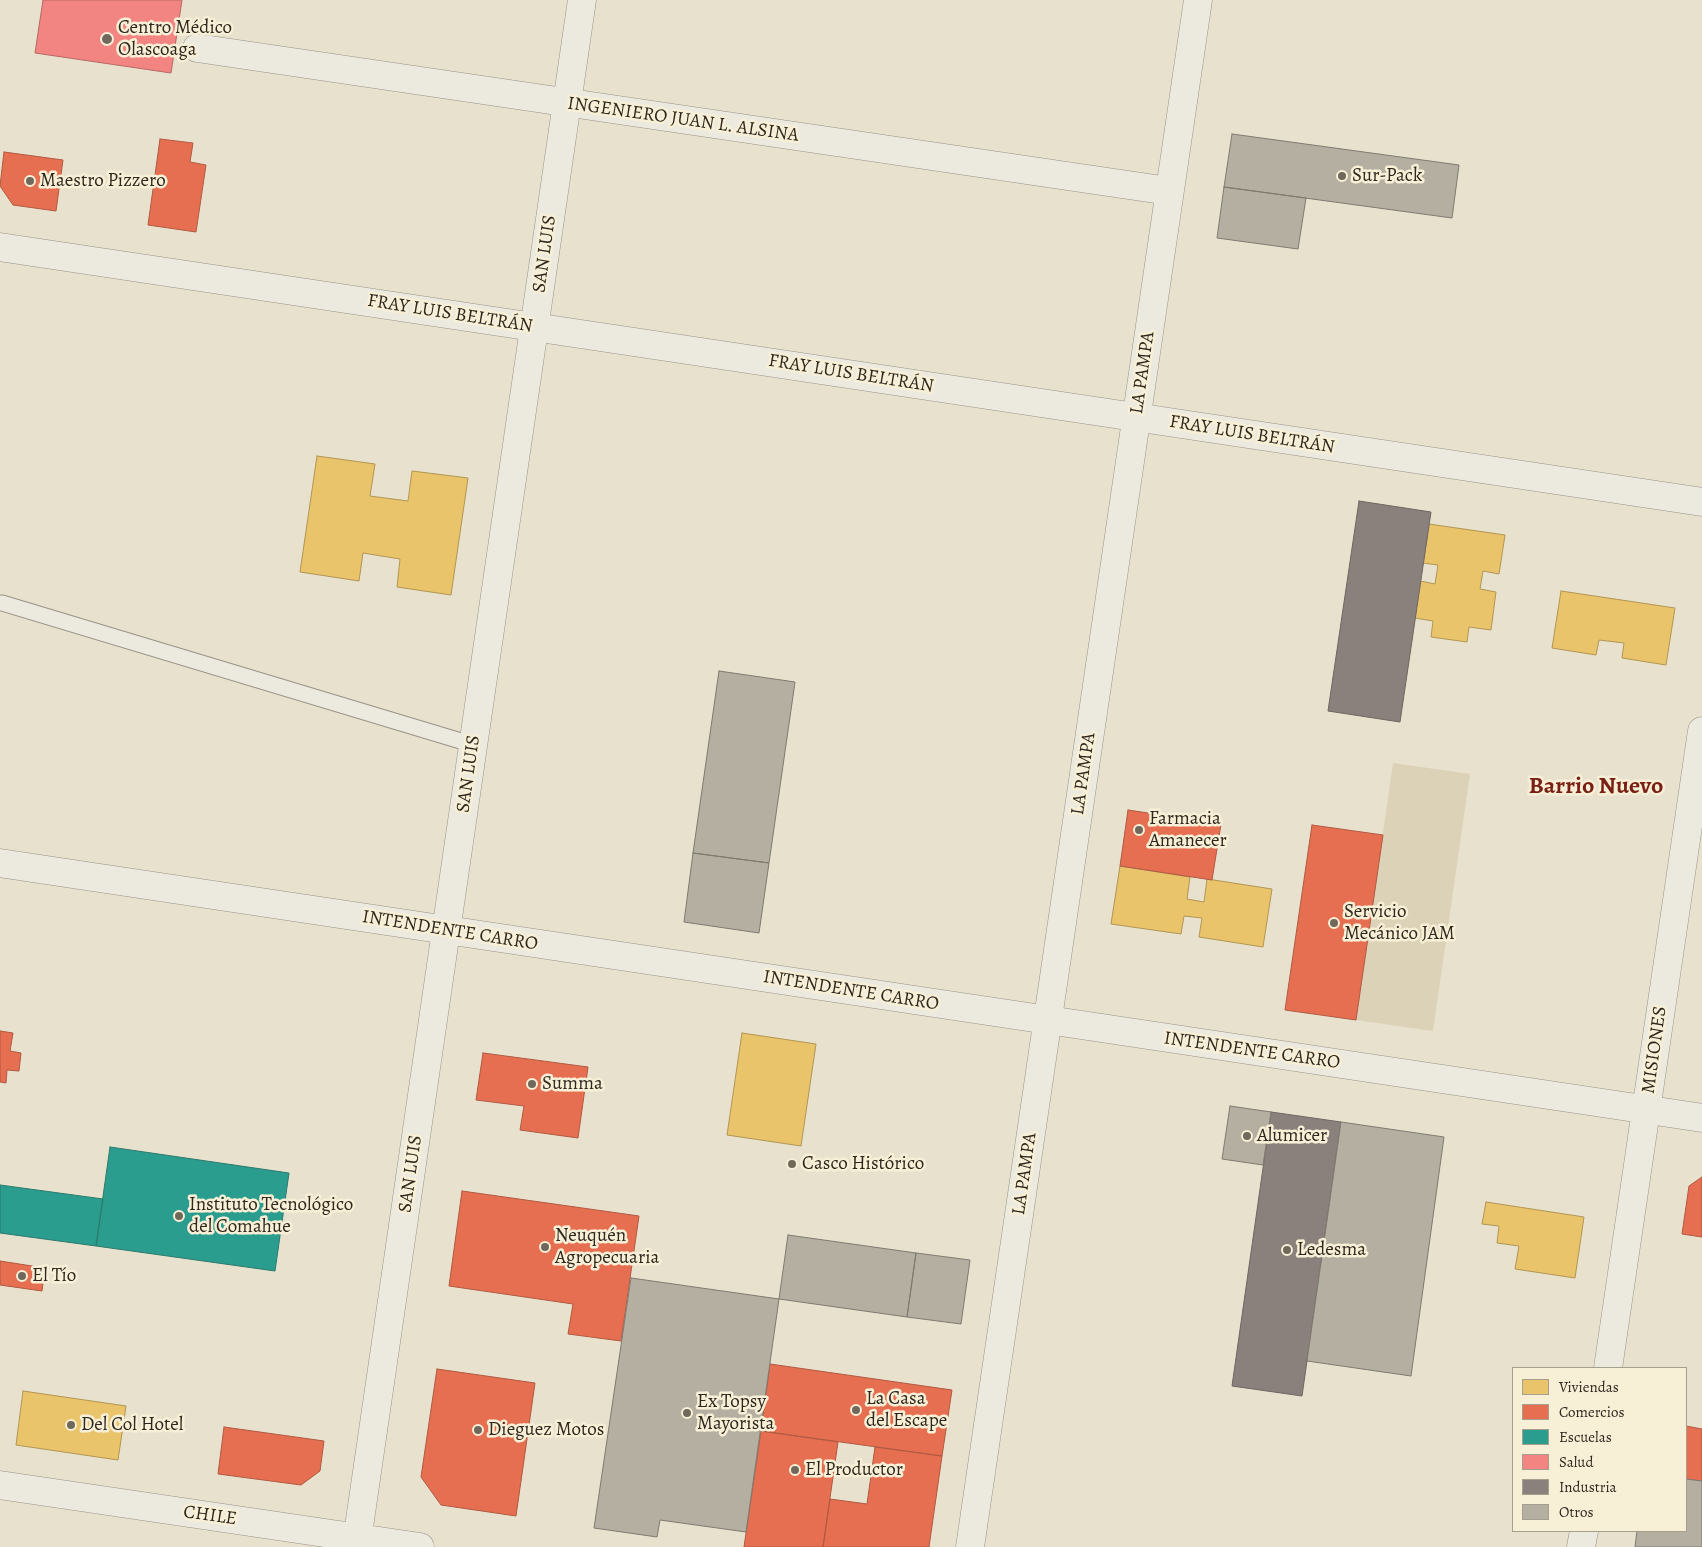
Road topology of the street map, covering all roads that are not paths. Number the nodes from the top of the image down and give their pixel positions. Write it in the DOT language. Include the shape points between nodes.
graph roads {
  1 [pos="582,0"];
  2 [pos="1198,0"];
  3 [pos="197,48"];
  4 [pos="567,102"];
  5 [pos="1170,191"];
  6 [pos="0,247"];
  7 [pos="534,327"];
  8 [pos="1136,417"];
  9 [pos="1702,502"];
  10 [pos="2,603"];
  11 [pos="1702,731"];
  12 [pos="474,745"];
  13 [pos="0,863"];
  14 [pos="447,930"];
  15 [pos="1048,1020"];
  16 [pos="1646,1110"];
  17 [pos="1702,1118"];
  18 [pos="1608,1367"];
  19 [pos="0,1485"];
  20 [pos="1584,1532"];
  21 [pos="357,1542"];
  22 [pos="420,1547"];
  23 [pos="970,1547"];
  24 [pos="1581,1547"];
  1 -- 4 [label="street, SAN LUIS"];
  2 -- 5 [label="street, LA PAMPA"];
  3 -- 4 [label="street, INGENIERO JUAN L. ALSINA"];
  4 -- 5 [label="street, INGENIERO JUAN L. ALSINA"];
  4 -- 7 [label="street, SAN LUIS"];
  5 -- 8 [label="street, LA PAMPA"];
  6 -- 7 [label="street, FRAY LUIS BELTRÁN"];
  7 -- 8 [label="street, FRAY LUIS BELTRÁN"];
  7 -- 12 [label="street, SAN LUIS"];
  8 -- 9 [label="street, FRAY LUIS BELTRÁN"];
  8 -- 15 [label="street, LA PAMPA"];
  10 -- 12 [label="lane"];
  11 -- 16 [label="street, MISIONES"];
  12 -- 14 [label="street, SAN LUIS"];
  13 -- 14 [label="street, INTENDENTE CARRO"];
  14 -- 15 [label="street, INTENDENTE CARRO"];
  14 -- 21 [label="street, SAN LUIS"];
  15 -- 16 [label="street, INTENDENTE CARRO"];
  15 -- 23 [label="street, LA PAMPA"];
  16 -- 17 [label="street, INTENDENTE CARRO"];
  16 -- 18 [label="street, MISIONES"];
  19 -- 21 [label="street, CHILE"];
  20 -- 24 [label="street"];
  21 -- 22 [label="street, CHILE"];
}
